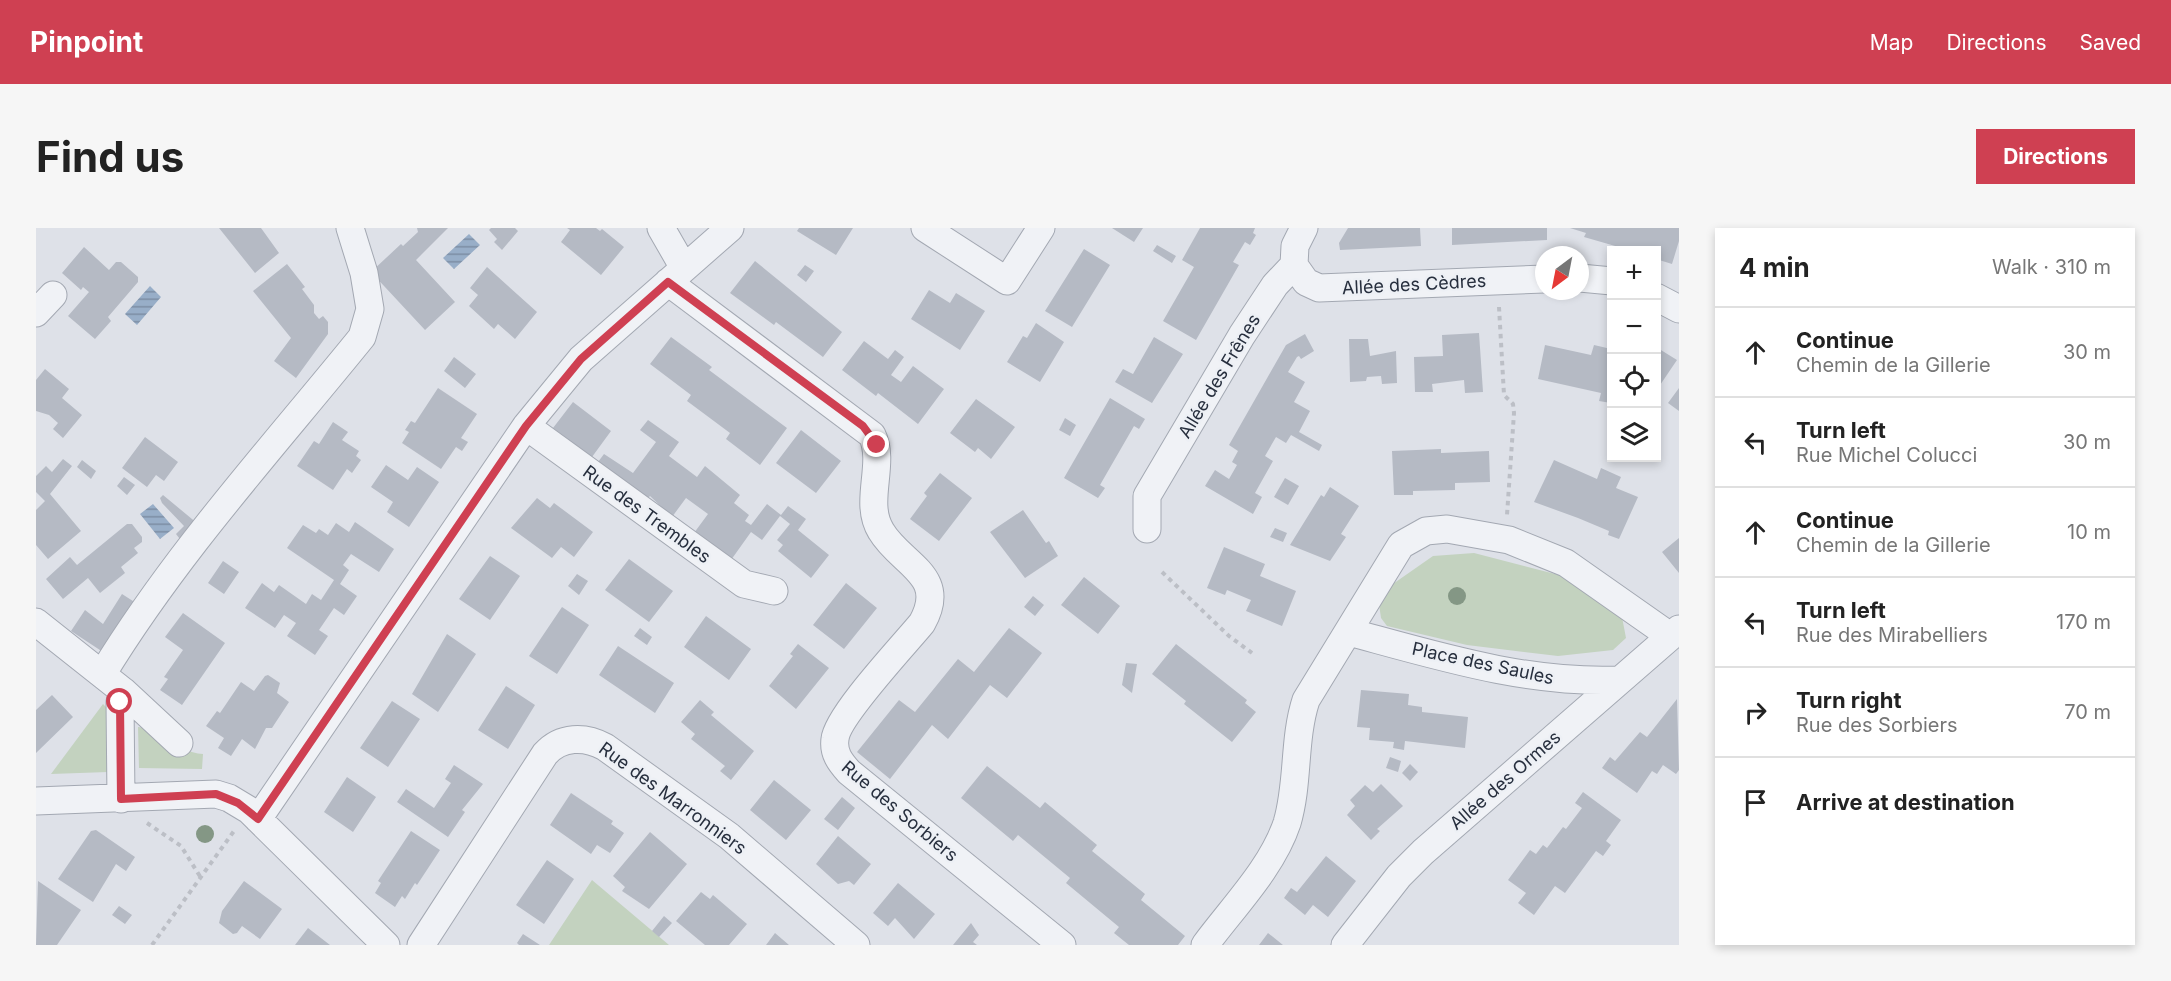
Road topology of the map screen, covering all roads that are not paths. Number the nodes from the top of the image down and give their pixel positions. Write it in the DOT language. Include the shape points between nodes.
graph roads {
  1 [pos="661,228"];
  2 [pos="729,228"];
  3 [pos="925,228"];
  4 [pos="1041,228"];
  5 [pos="1304,228"];
  6 [pos="349,229"];
  7 [pos="1294,265"];
  8 [pos="676,275"];
  9 [pos="1535,279"];
  10 [pos="1589,279"];
  11 [pos="1607,281"];
  12 [pos="1661,300"];
  13 [pos="1679,309"];
  14 [pos="526,426"];
  15 [pos="1147,529"];
  16 [pos="774,591"];
  17 [pos="36,622"];
  18 [pos="1349,632"];
  19 [pos="1674,633"];
  20 [pos="103,673"];
  21 [pos="1620,680"];
  22 [pos="123,691"];
  23 [pos="179,743"];
  24 [pos="36,801"];
  25 [pos="130,808"];
  26 [pos="249,820"];
  27 [pos="386,945"];
  28 [pos="421,945"];
  29 [pos="856,945"];
  30 [pos="1062,945"];
  31 [pos="1205,945"];
  32 [pos="1346,945"];
  1 -- 8 [label="street"];
  2 -- 8 [label="street"];
  3 -- 4 [label="street" via="1006,281"];
  5 -- 7 [label="street" via="1295,246"];
  6 -- 20 [label="street" via="364,273 370,309 362,337 178,562"];
  7 -- 9 [label="street, Allée des Cèdres" via="1306,282 1319,288"];
  7 -- 15 [label="street, Allée des Frênes" via="1275,285 1242,335 1147,496"];
  8 -- 14 [label="street" via="581,359"];
  8 -- 30 [label="street, Rue des Sorbiers" via="872,435 877,445 874,487 880,530 926,578 930,608 838,728 837,755 849,772"];
  10 -- 11 [label="street"];
  12 -- 13 [label="street"];
  14 -- 16 [label="street, Rue des Trembles" via="744,584"];
  14 -- 26 [label="street"];
  17 -- 20 [label="street"];
  18 -- 19 [label="street" via="1401,545 1426,531 1447,529 1509,540 1566,563"];
  18 -- 21 [label="street, Place des Saules" via="1460,663 1552,679"];
  18 -- 31 [label="street" via="1306,700 1300,718 1287,821 1276,850"];
  19 -- 21 [label="street, Allée des Ormes"];
  20 -- 22 [label="street"];
  21 -- 32 [label="street, Allée des Ormes" via="1423,852 1399,876"];
  22 -- 23 [label="street"];
  22 -- 25 [label="street" via="120,702"];
  24 -- 25 [label="street"];
  25 -- 26 [label="street" via="216,794 229,798"];
  26 -- 27 [label="street"];
  28 -- 29 [label="street, Rue des Marronniers" via="545,754 560,741 592,740 729,836"];
}
